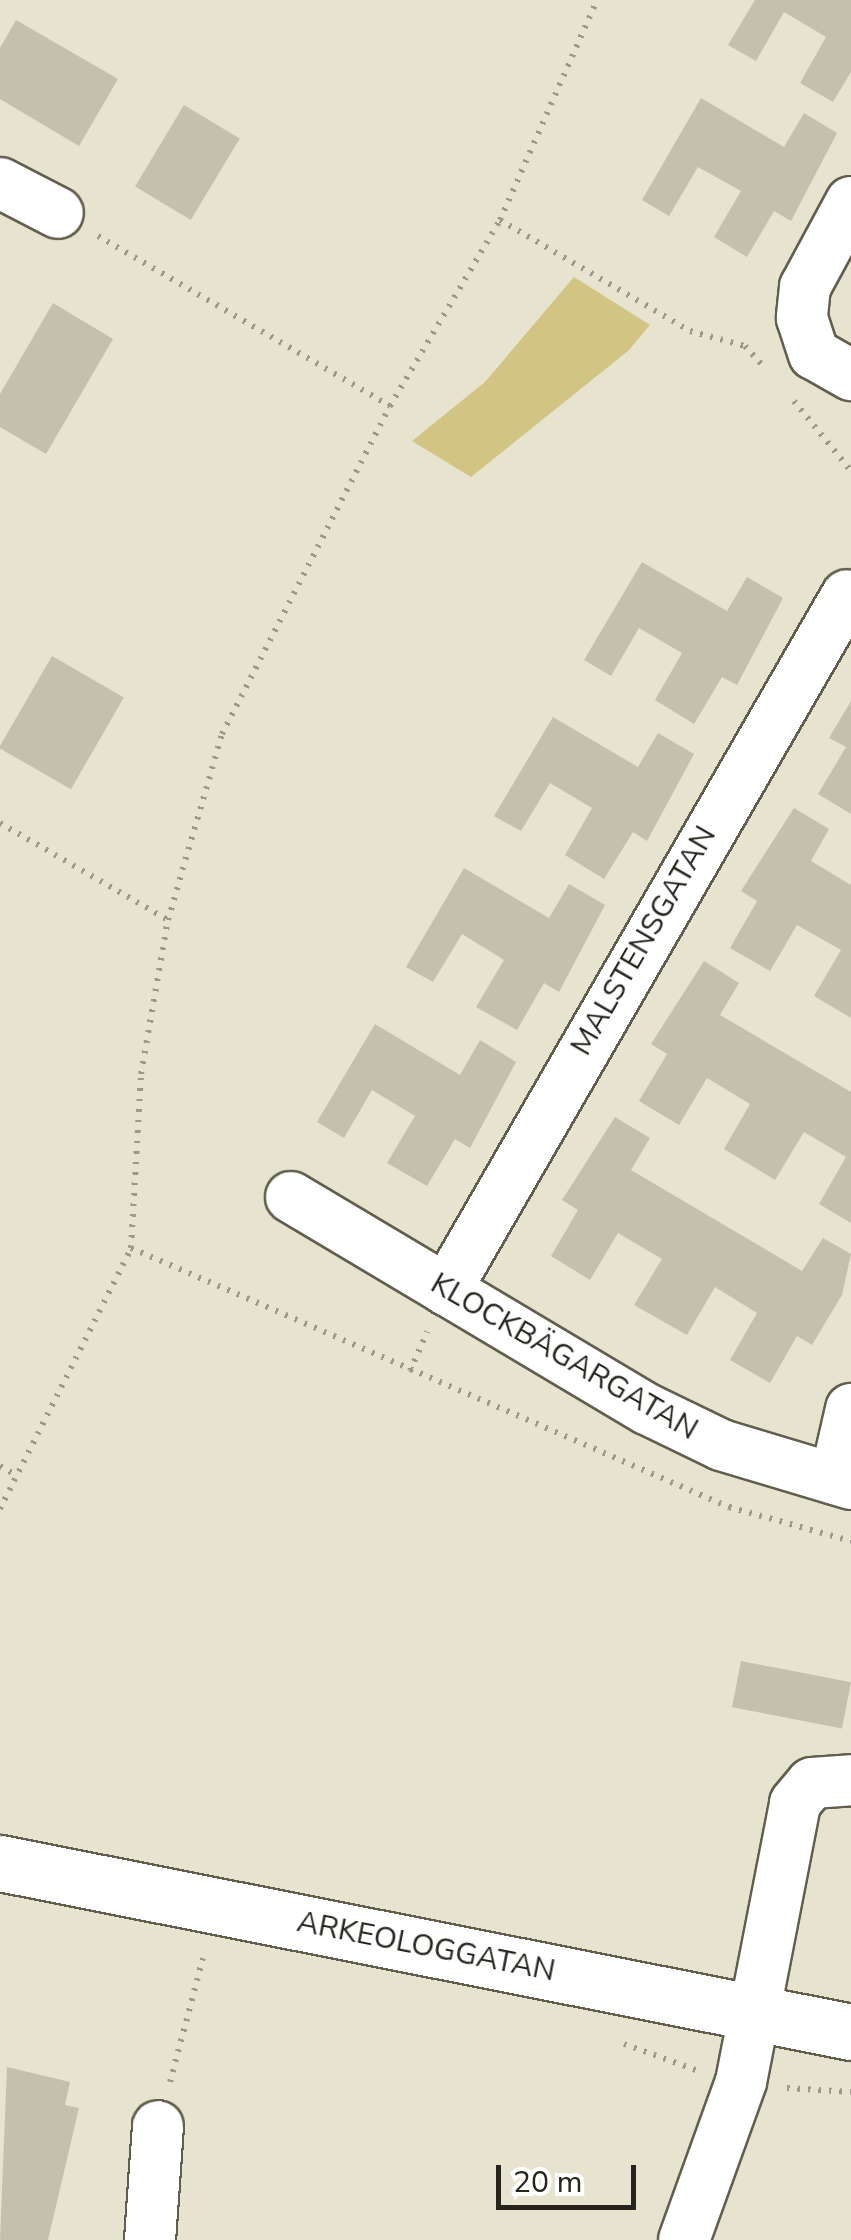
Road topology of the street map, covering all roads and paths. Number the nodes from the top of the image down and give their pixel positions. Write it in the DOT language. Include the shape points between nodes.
graph roads {
  1 [pos="597,0"];
  2 [pos="0,182"];
  3 [pos="851,202"];
  4 [pos="58,212"];
  5 [pos="500,220"];
  6 [pos="851,375"];
  7 [pos="390,406"];
  8 [pos="851,472"];
  9 [pos="847,595"];
  10 [pos="0,823"];
  11 [pos="168,920"];
  12 [pos="291,1197"];
  13 [pos="130,1248"];
  14 [pos="446,1290"];
  15 [pos="851,1409"];
  16 [pos="0,1466"];
  17 [pos="17,1476"];
  18 [pos="843,1482"];
  19 [pos="0,1509"];
  20 [pos="851,1542"];
  21 [pos="851,1780"];
  22 [pos="0,1863"];
  23 [pos="222,1962"];
  24 [pos="755,2013"];
  25 [pos="851,2032"];
  26 [pos="602,2039"];
  27 [pos="740,2082"];
  28 [pos="851,2092"];
  29 [pos="158,2126"];
  30 [pos="150,2240"];
  31 [pos="684,2240"];
  1 -- 5 [label="path"];
  2 -- 4 [label="street"];
  3 -- 6 [label="street" via="805,287 802,315 814,354"];
  4 -- 7 [label="path"];
  5 -- 7 [label="path"];
  5 -- 8 [label="path" via="690,331 746,346"];
  7 -- 11 [label="path" via="222,734"];
  9 -- 14 [label="street, MALSTENSGATAN"];
  10 -- 11 [label="path"];
  11 -- 13 [label="path" via="142,1074"];
  12 -- 14 [label="street, KLOCKBÄGARGATAN"];
  13 -- 17 [label="path"];
  13 -- 20 [label="path" via="729,1507"];
  14 -- 18 [label="street, KLOCKBÄGARGATAN" via="647,1410 721,1445"];
  15 -- 18 [label="street"];
  16 -- 17 [label="path"];
  17 -- 19 [label="path"];
  21 -- 24 [label="street" via="812,1783 796,1803"];
  22 -- 24 [label="street, ARKEOLOGGATAN"];
  23 -- 29 [label="path" via="203,1958"];
  24 -- 25 [label="street, ARKEOLOGGATAN"];
  24 -- 27 [label="street"];
  26 -- 27 [label="path"];
  27 -- 28 [label="path"];
  27 -- 31 [label="street"];
  29 -- 30 [label="street"];
}
